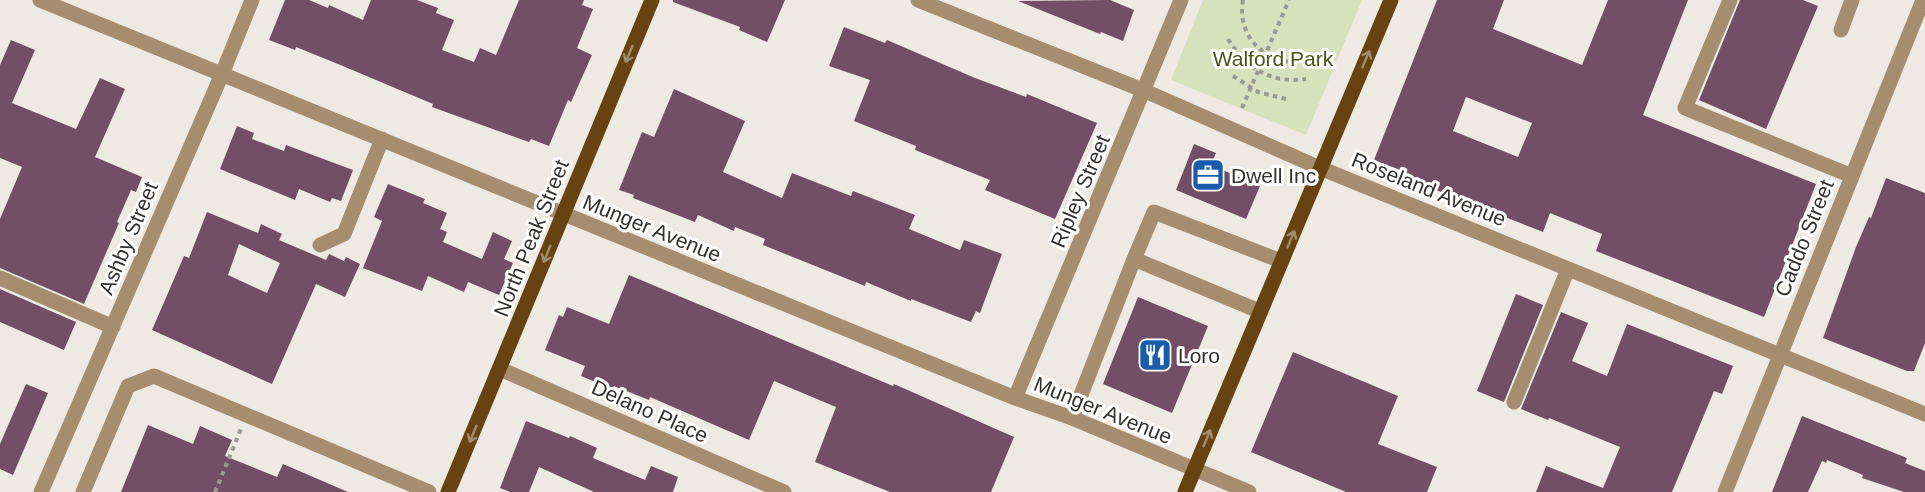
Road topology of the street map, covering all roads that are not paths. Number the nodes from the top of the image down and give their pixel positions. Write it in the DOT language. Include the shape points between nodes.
graph roads {
  1 [pos="40,0"];
  2 [pos="252,0"];
  3 [pos="652,0"];
  4 [pos="918,0"];
  5 [pos="1181,0"];
  6 [pos="1390,0"];
  7 [pos="1730,0"];
  8 [pos="1852,0"];
  9 [pos="1923,0"];
  10 [pos="1841,30"];
  11 [pos="222,74"];
  12 [pos="1145,91"];
  13 [pos="382,139"];
  14 [pos="1320,168"];
  15 [pos="1852,176"];
  16 [pos="563,214"];
  17 [pos="320,245"];
  18 [pos="1134,259"];
  19 [pos="1281,261"];
  20 [pos="1568,269"];
  21 [pos="0,278"];
  22 [pos="1259,311"];
  23 [pos="113,327"];
  24 [pos="1780,355"];
  25 [pos="500,369"];
  26 [pos="1015,398"];
  27 [pos="1514,402"];
  28 [pos="1925,414"];
  29 [pos="1072,418"];
  30 [pos="1194,470"];
  31 [pos="408,487"];
  32 [pos="41,492"];
  33 [pos="83,492"];
  34 [pos="429,492"];
  35 [pos="448,492"];
  36 [pos="784,492"];
  37 [pos="1185,492"];
  38 [pos="1249,492"];
  39 [pos="1725,492"];
  1 -- 11 [label="street, Munger Avenue"];
  2 -- 11 [label="street, Ashby Street"];
  3 -- 16 [label="main road, North Peak Street, one-way"];
  4 -- 12 [label="street, Roseland Avenue"];
  5 -- 12 [label="street, Ripley Street"];
  14 -- 6 [label="main road, one-way"];
  7 -- 15 [label="street" via="1685,108"];
  8 -- 10 [label="street"];
  9 -- 15 [label="street, Caddo Street"];
  11 -- 13 [label="street, Munger Avenue"];
  11 -- 23 [label="street, Ashby Street"];
  12 -- 14 [label="street, Roseland Avenue"];
  12 -- 26 [label="street, Ripley Street"];
  13 -- 16 [label="street, Munger Avenue"];
  13 -- 17 [label="street" via="344,234"];
  19 -- 14 [label="main road, one-way"];
  14 -- 20 [label="street, Roseland Avenue"];
  15 -- 24 [label="street, Caddo Street"];
  16 -- 25 [label="main road, North Peak Street, one-way"];
  16 -- 26 [label="street, Munger Avenue"];
  18 -- 19 [label="street" via="1154,212"];
  18 -- 22 [label="street"];
  18 -- 29 [label="street"];
  19 -- 22 [label="main road"];
  20 -- 24 [label="street, Roseland Avenue"];
  20 -- 27 [label="street"];
  21 -- 23 [label="street"];
  30 -- 22 [label="main road, one-way"];
  23 -- 32 [label="street, Ashby Street"];
  24 -- 28 [label="street, Roseland Avenue"];
  24 -- 39 [label="street, Caddo Street"];
  25 -- 35 [label="main road, North Peak Street, one-way"];
  25 -- 36 [label="street, Delano Place"];
  26 -- 29 [label="street, Munger Avenue"];
  29 -- 30 [label="street, Munger Avenue"];
  30 -- 37 [label="main road"];
  30 -- 38 [label="street, Munger Avenue"];
  31 -- 33 [label="street" via="154,376 128,386"];
  31 -- 34 [label="street"];
}
